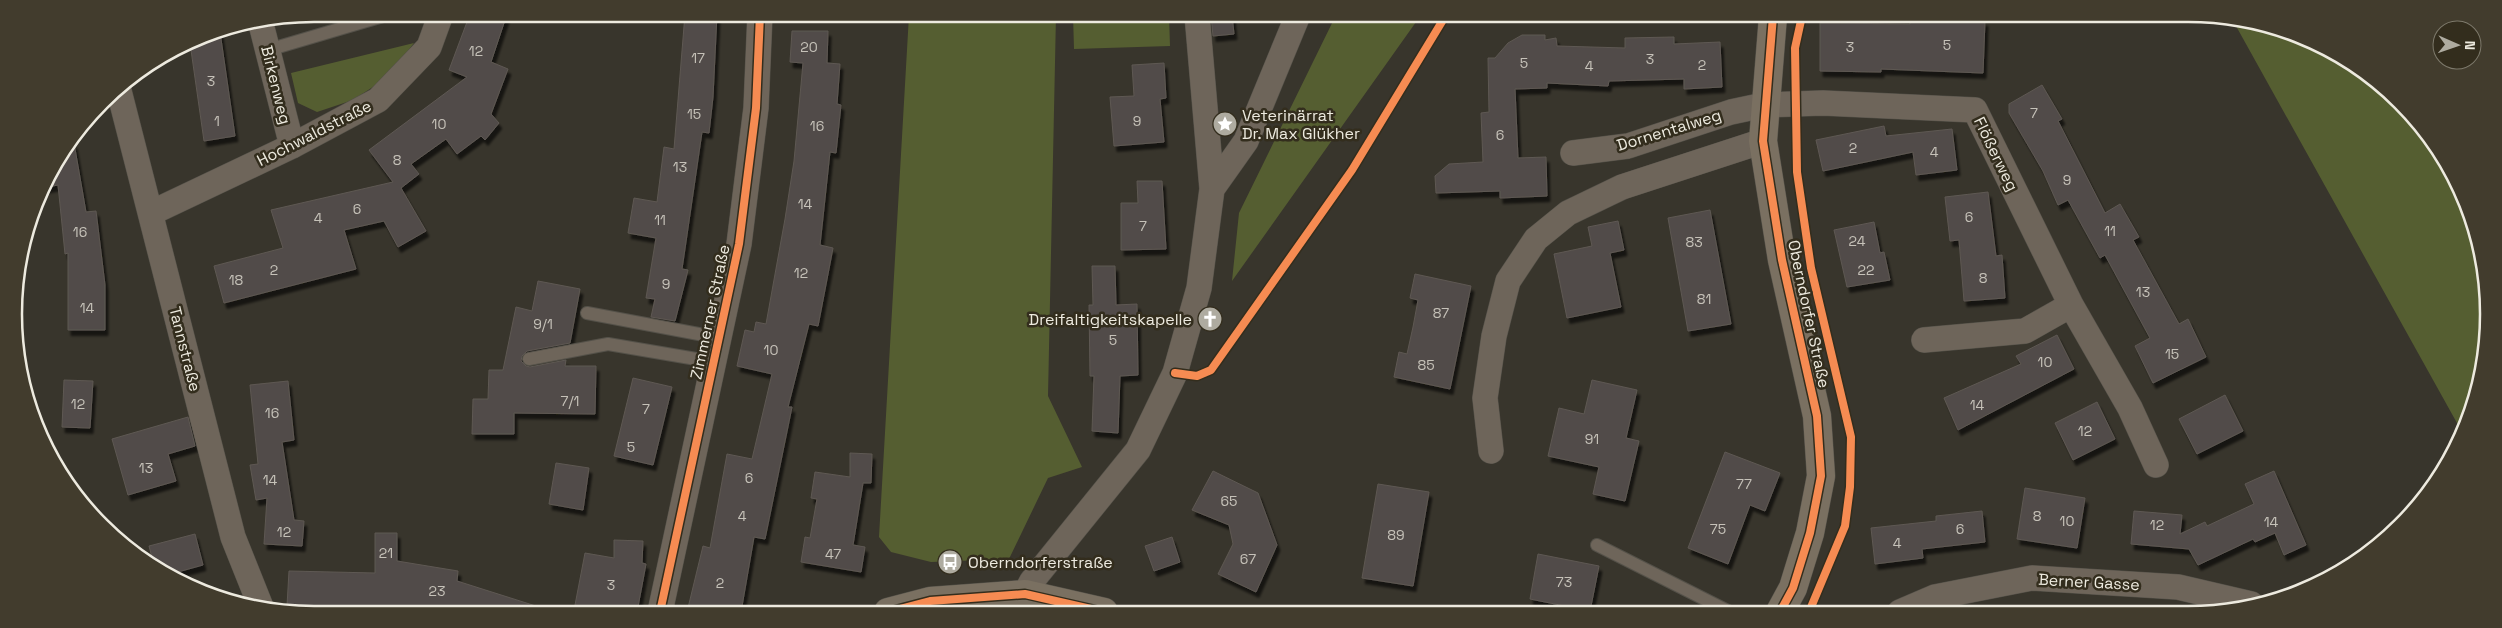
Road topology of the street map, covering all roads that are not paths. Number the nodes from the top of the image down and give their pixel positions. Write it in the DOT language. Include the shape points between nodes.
graph roads {
  1 [pos="363,22"];
  2 [pos="439,22"];
  3 [pos="760,22"];
  4 [pos="1198,22"];
  5 [pos="1295,22"];
  6 [pos="1772,22"];
  7 [pos="262,27"];
  8 [pos="268,50"];
  9 [pos="120,96"];
  10 [pos="1764,105"];
  11 [pos="1763,140"];
  12 [pos="292,146"];
  13 [pos="1573,153"];
  14 [pos="1212,190"];
  15 [pos="151,213"];
  16 [pos="2070,305"];
  17 [pos="587,313"];
  18 [pos="1924,340"];
  19 [pos="717,350"];
  20 [pos="529,359"];
  21 [pos="1491,451"];
  22 [pos="2156,465"];
  23 [pos="1597,546"];
  24 [pos="258,600"];
  25 [pos="2238,601"];
  26 [pos="1024,603"];
  27 [pos="661,606"];
  28 [pos="911,606"];
  29 [pos="1051,606"];
  30 [pos="1718,606"];
  31 [pos="1783,606"];
  32 [pos="1914,606"];
  1 -- 8 [label="lane"];
  2 -- 12 [label="street, Hochwaldstraße" via="429,47 378,100"];
  3 -- 19 [label="street, Zimmerner Straße" via="756,108 739,244"];
  4 -- 14 [label="street"];
  5 -- 14 [label="street" via="1246,141"];
  6 -- 10 [label="street, Oberndorfer Straße"];
  7 -- 8 [label="street, Birkenweg"];
  8 -- 12 [label="street, Birkenweg"];
  9 -- 15 [label="street, Tannstraße"];
  10 -- 11 [label="street, Oberndorfer Straße"];
  10 -- 13 [label="street, Dornentalweg" via="1731,112 1628,146"];
  10 -- 16 [label="street, Flößerweg" via="1823,103 1975,110"];
  11 -- 21 [label="street" via="1622,187 1568,213 1536,240 1508,281 1494,336 1485,398"];
  11 -- 31 [label="street, Oberndorfer Straße" via="1782,260 1817,416 1822,476 1810,534 1793,588"];
  12 -- 15 [label="street, Hochwaldstraße"];
  14 -- 26 [label="street" via="1199,288 1175,374 1138,450 1032,581"];
  15 -- 24 [label="street, Tannstraße" via="233,536"];
  16 -- 18 [label="street" via="2025,331"];
  16 -- 22 [label="street, Flößerweg" via="2130,408"];
  17 -- 19 [label="lane"];
  19 -- 20 [label="lane, Zimmerner Straße" via="608,344"];
  19 -- 27 [label="street, Zimmerner Straße"];
  23 -- 30 [label="lane"];
  25 -- 32 [label="street, Berner Gasse" via="2178,587 2032,578 1935,597"];
  26 -- 28 [label="street" via="930,601"];
  26 -- 29 [label="street"];
}
